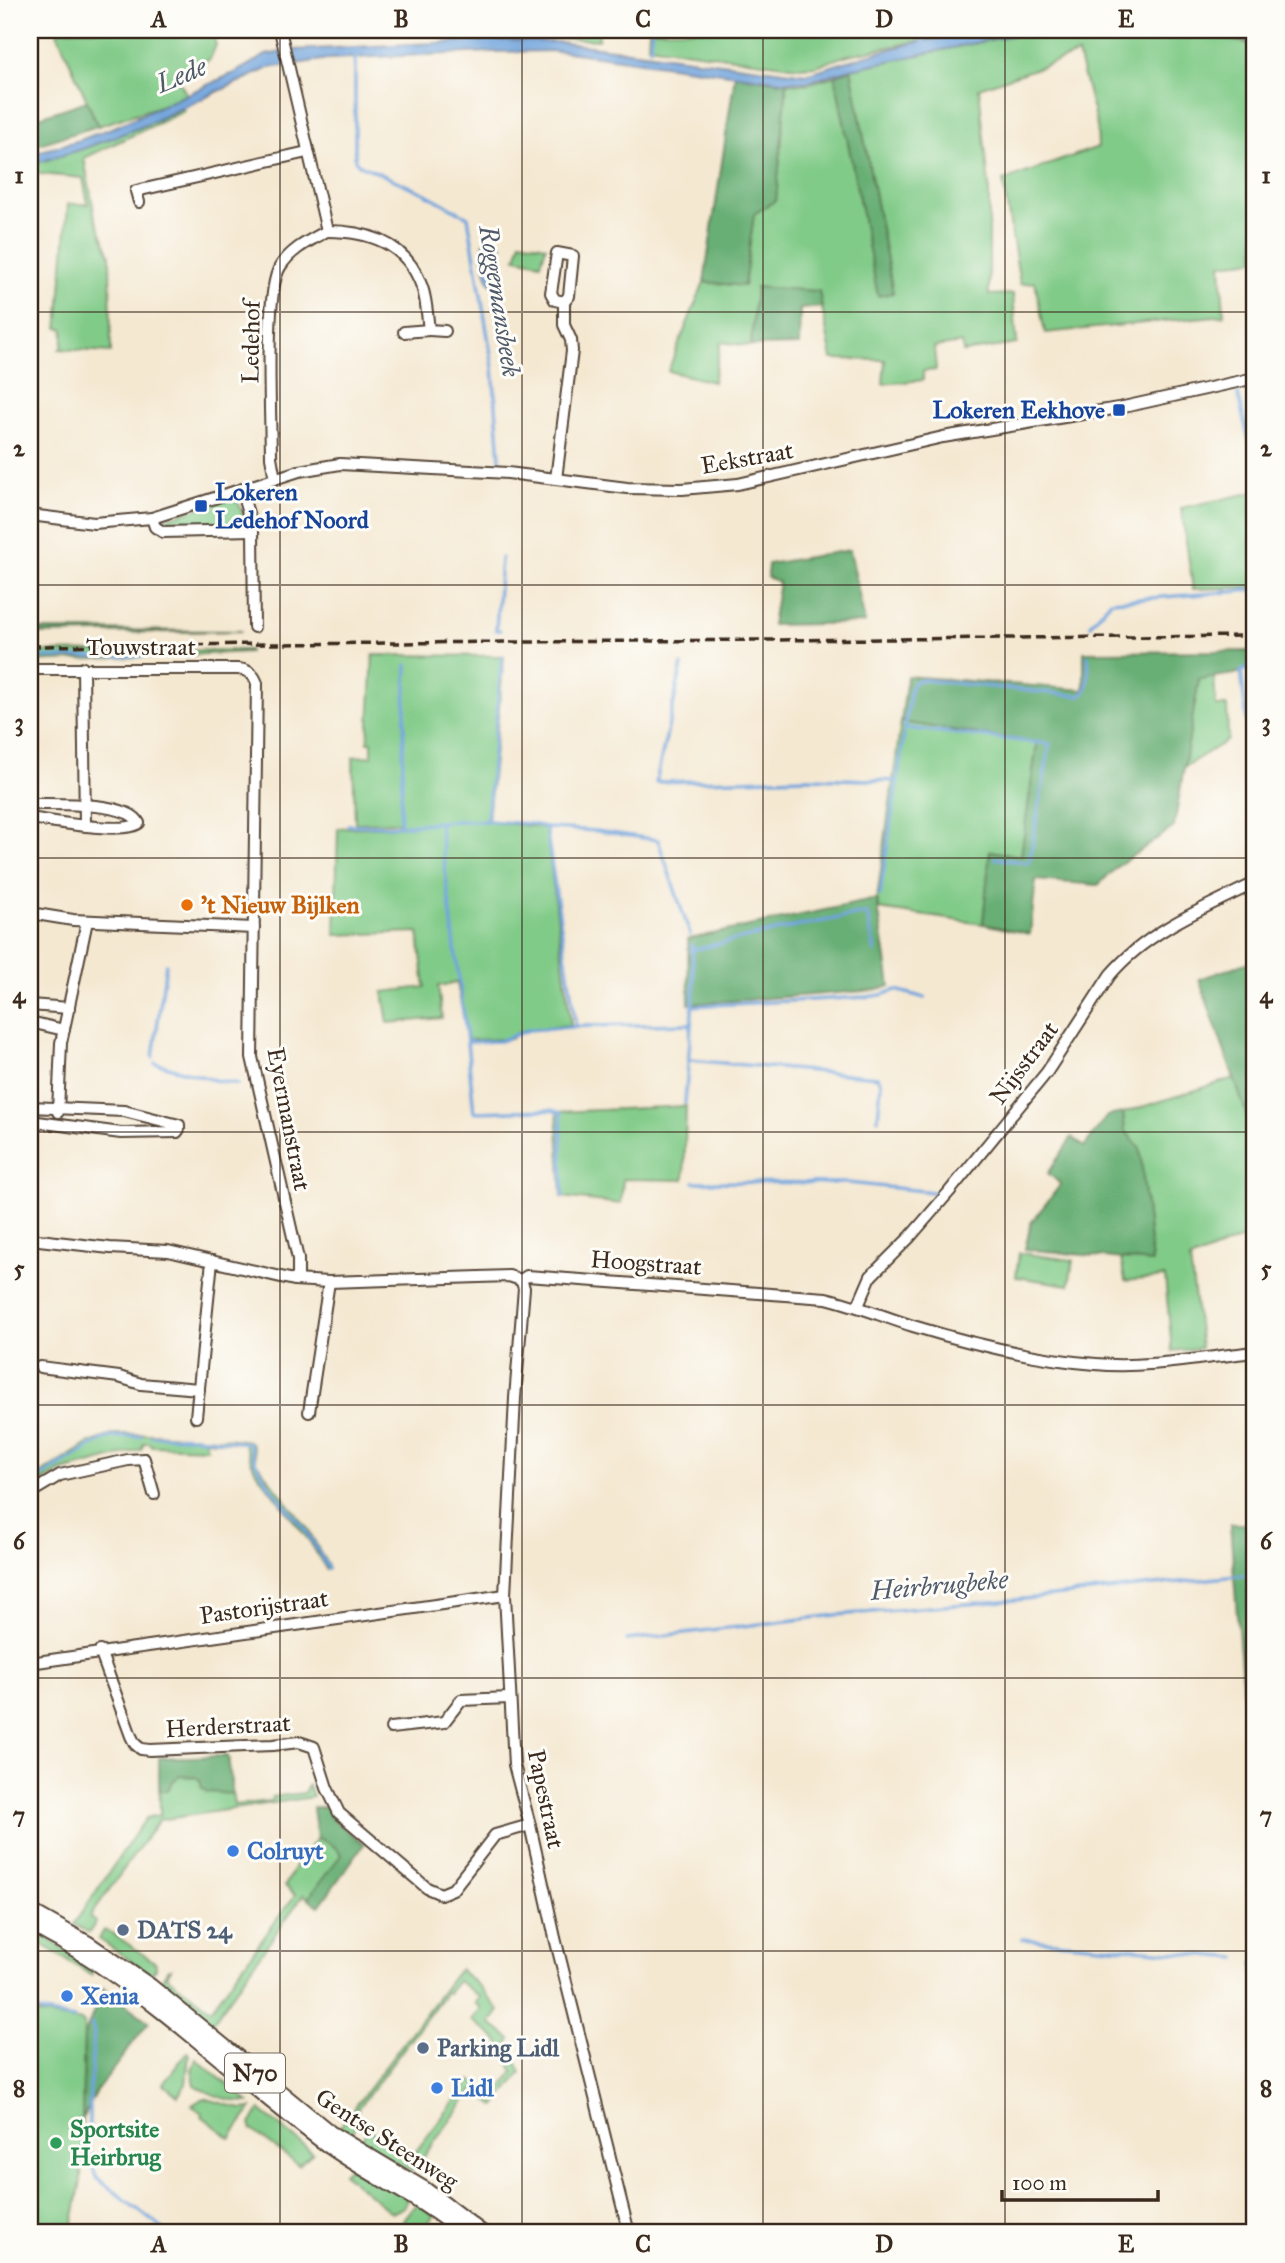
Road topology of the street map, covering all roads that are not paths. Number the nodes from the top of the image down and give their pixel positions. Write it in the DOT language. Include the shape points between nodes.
graph roads {
  1 [pos="280,30"];
  2 [pos="307,152"];
  3 [pos="136,192"];
  4 [pos="327,231"];
  5 [pos="564,302"];
  6 [pos="429,330"];
  7 [pos="445,331"];
  8 [pos="404,332"];
  9 [pos="1255,379"];
  10 [pos="275,479"];
  11 [pos="556,479"];
  12 [pos="241,490"];
  13 [pos="30,515"];
  14 [pos="152,518"];
  15 [pos="253,530"];
  16 [pos="254,627"];
  17 [pos="83,668"];
  18 [pos="30,669"];
  19 [pos="251,673"];
  20 [pos="30,804"];
  21 [pos="86,804"];
  22 [pos="30,818"];
  23 [pos="85,825"];
  24 [pos="1255,883"];
  25 [pos="30,912"];
  26 [pos="87,921"];
  27 [pos="254,928"];
  28 [pos="30,1005"];
  29 [pos="69,1008"];
  30 [pos="30,1022"];
  31 [pos="64,1030"];
  32 [pos="30,1107"];
  33 [pos="59,1108"];
  34 [pos="124,1111"];
  35 [pos="30,1121"];
  36 [pos="58,1125"];
  37 [pos="121,1133"];
  38 [pos="30,1239"];
  39 [pos="212,1261"];
  40 [pos="298,1280"];
  41 [pos="521,1280"];
  42 [pos="329,1282"];
  43 [pos="858,1306"];
  44 [pos="1255,1352"];
  45 [pos="40,1367"];
  46 [pos="199,1389"];
  47 [pos="309,1412"];
  48 [pos="195,1417"];
  49 [pos="30,1493"];
  50 [pos="154,1494"];
  51 [pos="505,1595"];
  52 [pos="100,1651"];
  53 [pos="30,1663"];
  54 [pos="510,1698"];
  55 [pos="391,1728"];
  56 [pos="530,1825"];
  57 [pos="30,1911"];
  58 [pos="30,1924"];
  59 [pos="463,2233"];
  60 [pos="482,2233"];
  61 [pos="629,2233"];
  1 -- 2 [label="street"];
  2 -- 3 [label="street"];
  2 -- 4 [label="street"];
  4 -- 6 [label="street" via="370,235 405,259 422,288"];
  4 -- 10 [label="street, Ledehof" via="298,246 279,269 271,298 271,457"];
  5 -- 11 [label="street" via="564,325 572,351"];
  6 -- 7 [label="street"];
  6 -- 8 [label="street"];
  9 -- 11 [label="street, Eekstraat" via="1119,408 943,437 713,488 655,489"];
  10 -- 11 [label="street, Eekstraat" via="340,464"];
  10 -- 12 [label="street, Eekstraat"];
  12 -- 14 [label="street, Eekstraat"];
  12 -- 15 [label="street"];
  13 -- 14 [label="street, Eekstraat" via="94,523"];
  14 -- 15 [label="street" via="163,532"];
  15 -- 16 [label="street"];
  17 -- 18 [label="street, Touwstraat"];
  17 -- 19 [label="street, Touwstraat" via="225,668"];
  17 -- 21 [label="street"];
  19 -- 27 [label="street, Eyermanstraat" via="257,683"];
  20 -- 21 [label="street"];
  21 -- 23 [label="street"];
  21 -- 23 [label="street" via="132,815 139,823 126,828"];
  22 -- 23 [label="street"];
  24 -- 43 [label="street, Nijsstraat" via="1152,937 1120,963 1047,1072 950,1192 871,1276"];
  25 -- 26 [label="street"];
  26 -- 27 [label="street"];
  26 -- 29 [label="street"];
  27 -- 40 [label="street, Eyermanstraat" via="252,1057 298,1259"];
  28 -- 29 [label="street"];
  29 -- 31 [label="street"];
  30 -- 31 [label="street"];
  31 -- 33 [label="street"];
  32 -- 33 [label="street"];
  33 -- 34 [label="street"];
  33 -- 36 [label="street"];
  34 -- 37 [label="street"];
  34 -- 37 [label="street" via="179,1125 179,1129"];
  35 -- 36 [label="street"];
  36 -- 37 [label="street"];
  38 -- 39 [label="street, Hoogstraat" via="168,1251"];
  39 -- 40 [label="street, Hoogstraat"];
  39 -- 46 [label="street"];
  40 -- 42 [label="street, Hoogstraat"];
  41 -- 42 [label="street, Hoogstraat" via="509,1276"];
  41 -- 43 [label="street, Hoogstraat" via="527,1276 654,1284 827,1298"];
  41 -- 51 [label="street, Papestraat"];
  42 -- 47 [label="street"];
  43 -- 44 [label="street, Hoogstraat" via="997,1350 1098,1365"];
  45 -- 46 [label="street"];
  46 -- 48 [label="street"];
  49 -- 50 [label="street" via="60,1475 144,1460"];
  51 -- 52 [label="street, Pastorijstraat"];
  51 -- 54 [label="street, Papestraat"];
  52 -- 53 [label="street, Pastorijstraat"];
  52 -- 56 [label="street, Herderstraat" via="131,1736 141,1749 299,1742 314,1747 339,1813 440,1894 453,1889 495,1835"];
  54 -- 55 [label="street" via="461,1700 444,1722"];
  54 -- 56 [label="street, Papestraat" via="514,1765"];
  56 -- 61 [label="street, Papestraat"];
  57 -- 60 [label="main road, Gentse Steenweg / N70" via="150,1986 330,2133 424,2189"];
  58 -- 59 [label="main road, Gentse Steenweg / N70" via="94,1961 339,2153"];
}
